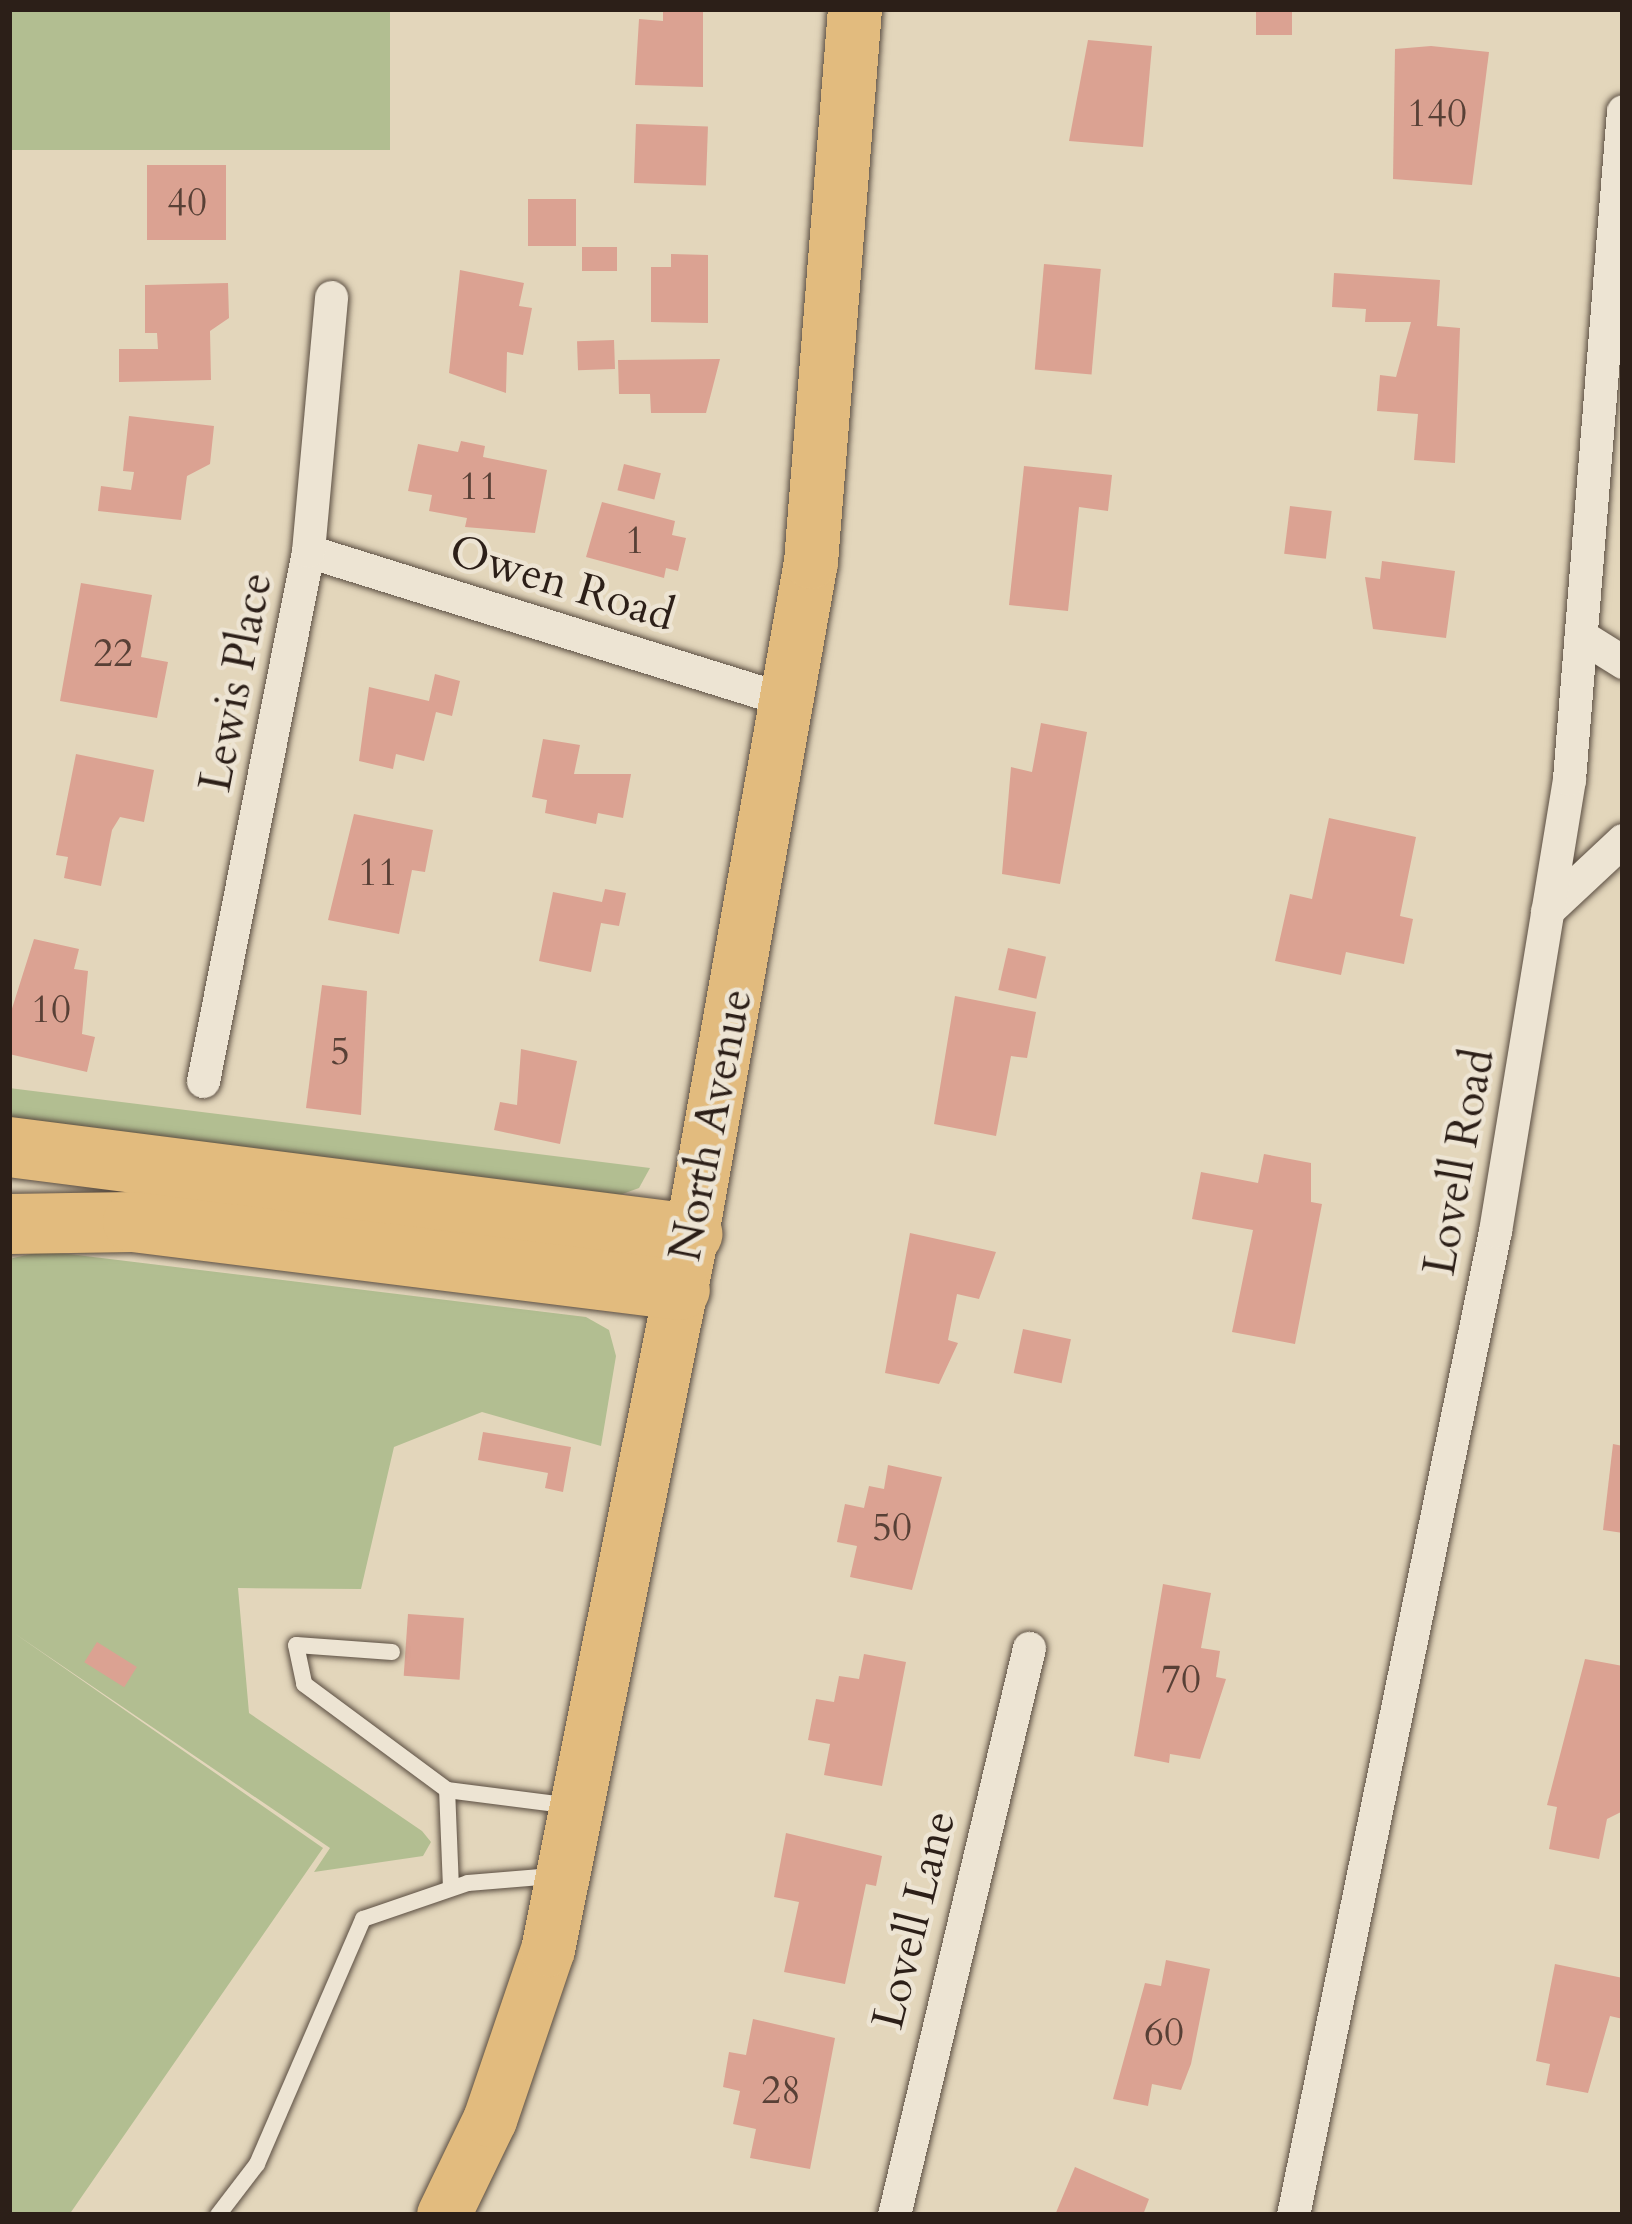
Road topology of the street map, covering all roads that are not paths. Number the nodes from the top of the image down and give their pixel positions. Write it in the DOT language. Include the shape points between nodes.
graph roads {
  1 [pos="855,9"];
  2 [pos="1623,111"];
  3 [pos="331,297"];
  4 [pos="308,551"];
  5 [pos="1586,639"];
  6 [pos="1623,662"];
  7 [pos="789,701"];
  8 [pos="1623,840"];
  9 [pos="1547,911"];
  10 [pos="203,1081"];
  11 [pos="9,1147"];
  12 [pos="9,1224"];
  13 [pos="686,1262"];
  14 [pos="1029,1648"];
  15 [pos="392,1652"];
  16 [pos="447,1790"];
  17 [pos="579,1807"];
  18 [pos="566,1875"];
  19 [pos="452,1888"];
  20 [pos="218,2215"];
  21 [pos="444,2215"];
  22 [pos="894,2215"];
  23 [pos="1293,2215"];
  1 -- 7 [label="main road, North Avenue" via="833,360"];
  2 -- 5 [label="street, Lovell Road"];
  3 -- 4 [label="street, Lewis Place"];
  4 -- 7 [label="street, Owen Road"];
  4 -- 10 [label="street, Lewis Place"];
  5 -- 6 [label="street"];
  5 -- 9 [label="street, Lovell Road"];
  7 -- 13 [label="main road, North Avenue"];
  8 -- 9 [label="street"];
  9 -- 23 [label="street, Lovell Road" via="1491,1254"];
  11 -- 13 [label="highway"];
  12 -- 13 [label="highway" via="134,1222"];
  13 -- 17 [label="main road, North Avenue"];
  14 -- 22 [label="street, Lovell Lane"];
  15 -- 16 [label="lane" via="296,1645 304,1684"];
  16 -- 17 [label="lane"];
  16 -- 19 [label="lane"];
  17 -- 18 [label="main road, North Avenue"];
  18 -- 19 [label="lane"];
  18 -- 21 [label="main road, North Avenue" via="523,2036"];
  19 -- 20 [label="lane" via="363,1919 257,2164"];
}
